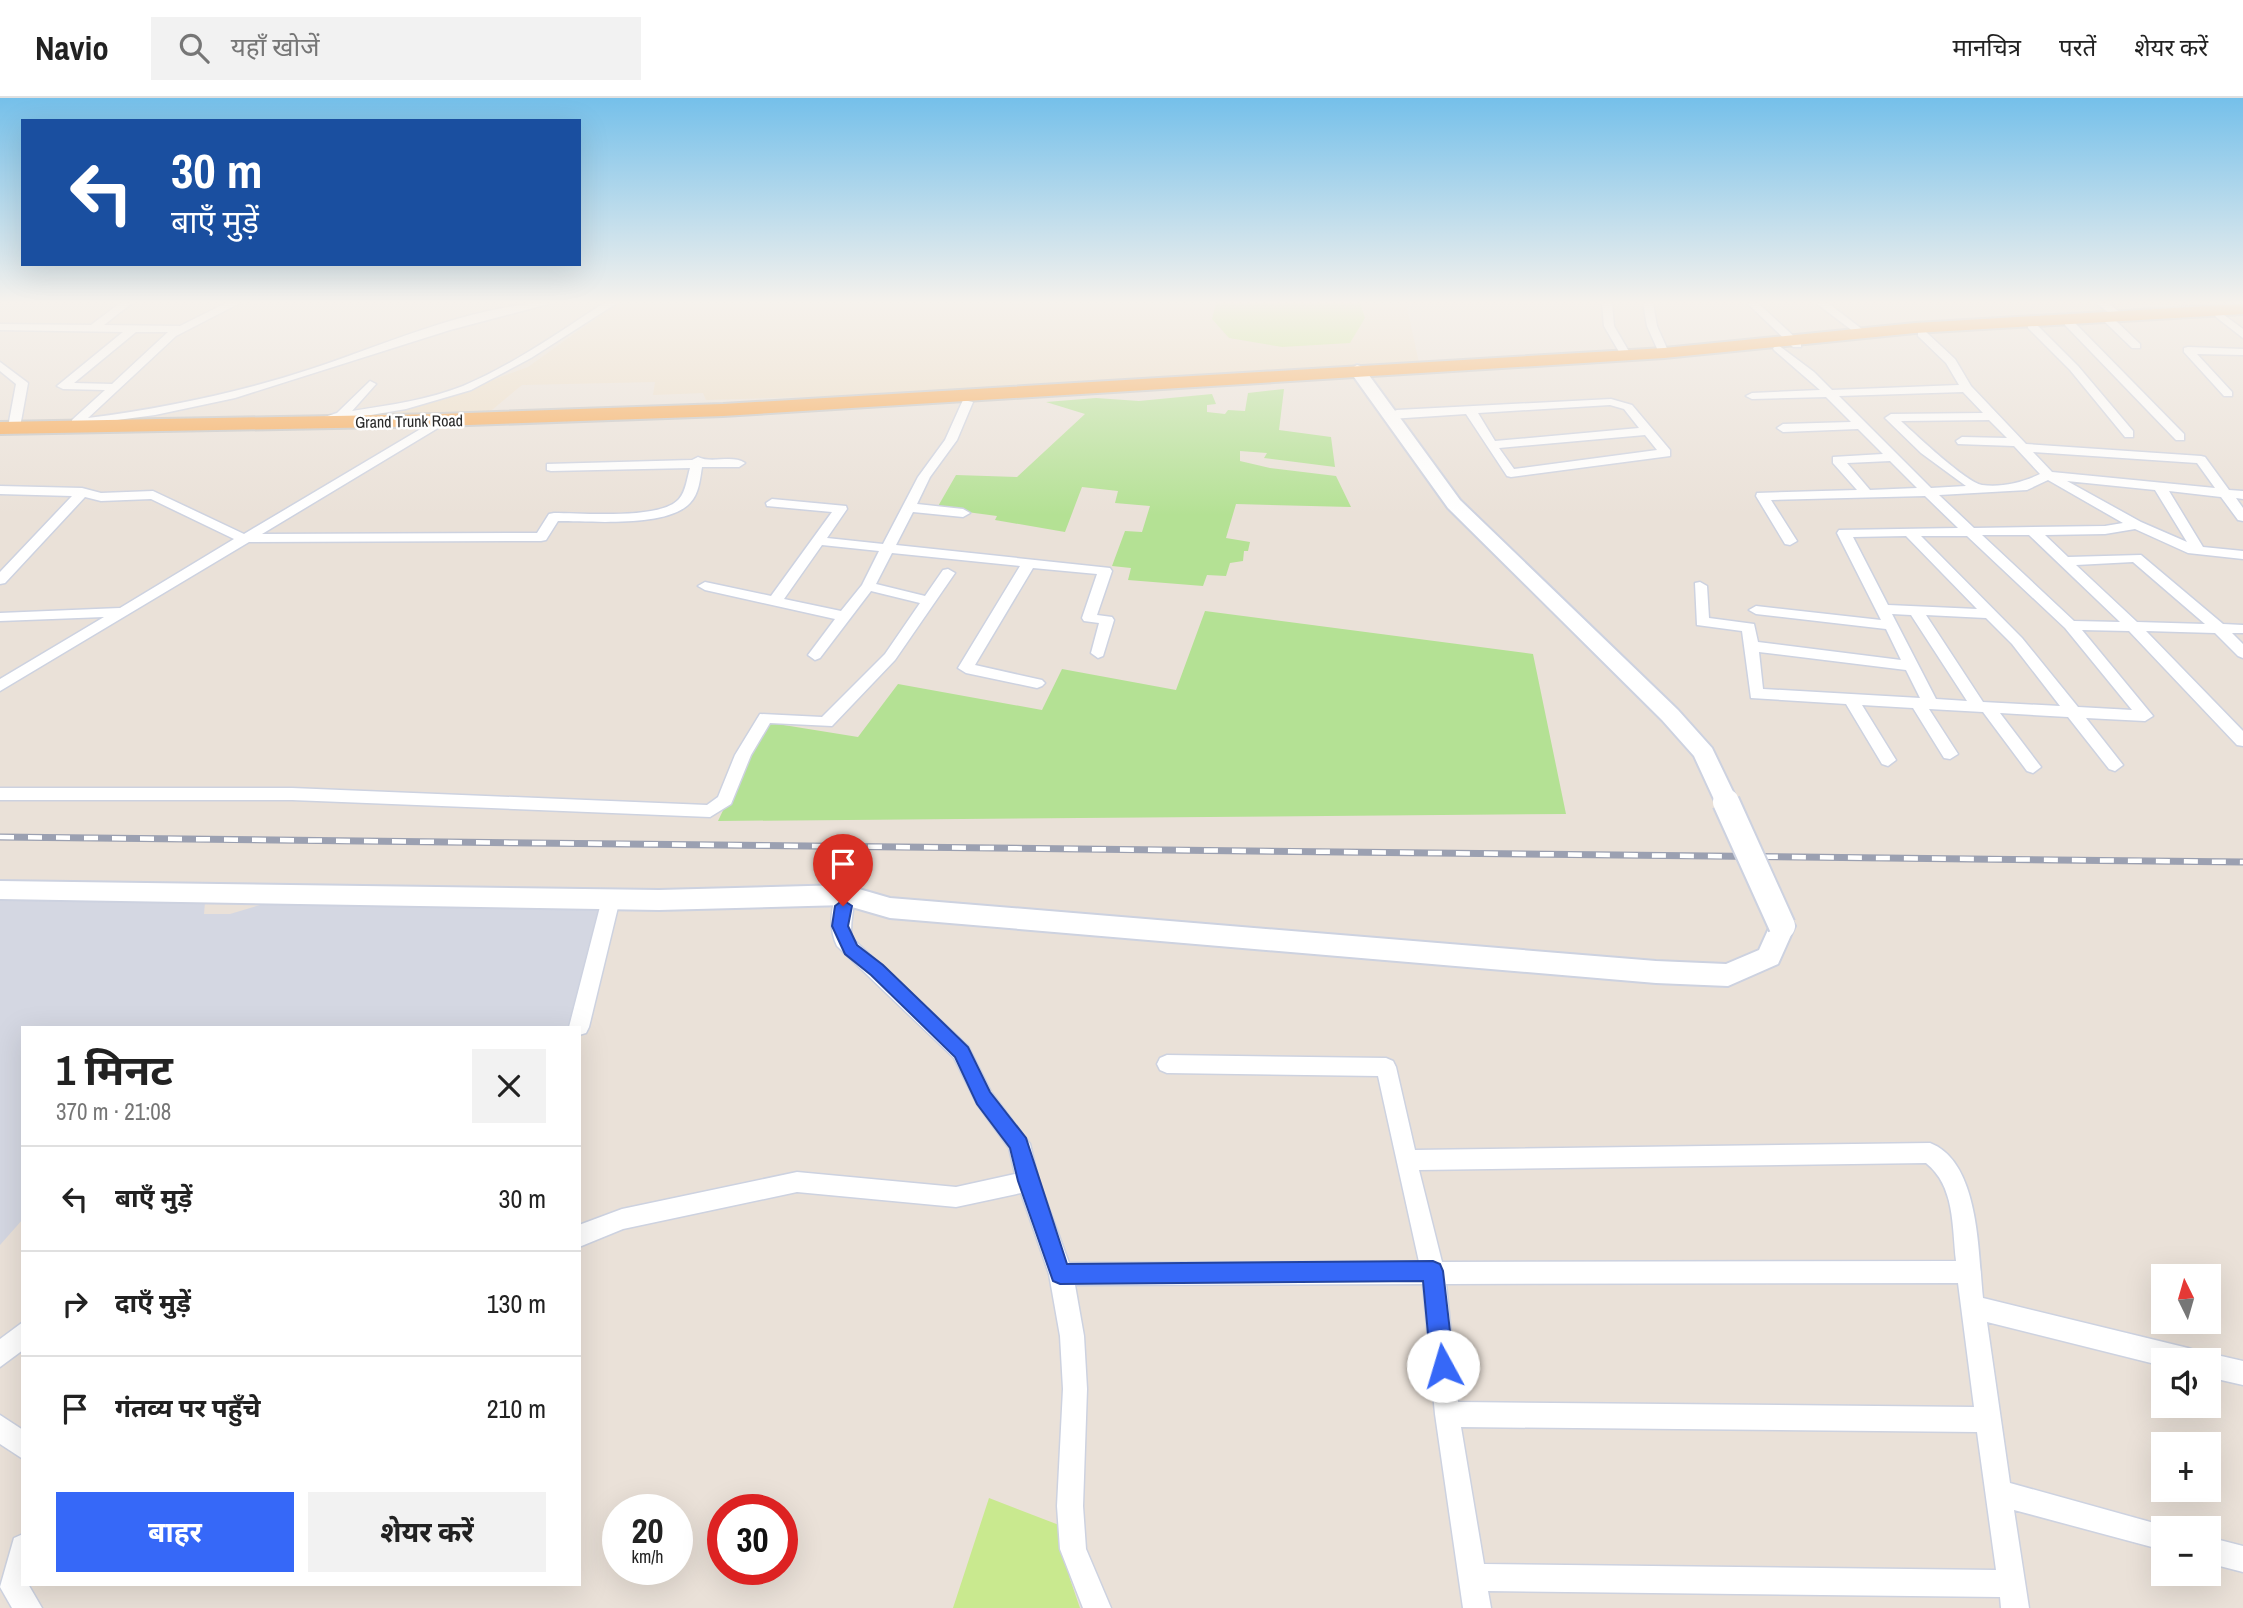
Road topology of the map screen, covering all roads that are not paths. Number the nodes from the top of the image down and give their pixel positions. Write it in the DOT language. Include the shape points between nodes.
graph roads {
  1 [pos="10,373"];
  2 [pos="78,373"];
  3 [pos="128,373"];
  4 [pos="308,373"];
  5 [pos="494,373"];
  6 [pos="1351,373"];
  7 [pos="1353,373"];
  8 [pos="1359,373"];
  9 [pos="1810,373"];
  10 [pos="1958,373"];
  11 [pos="2079,373"];
  12 [pos="2119,373"];
  13 [pos="2209,373"];
  14 [pos="370,384"];
  15 [pos="113,387"];
  16 [pos="1966,388"];
  17 [pos="1827,394"];
  18 [pos="2228,394"];
  19 [pos="1752,396"];
  20 [pos="967,402"];
  21 [pos="1471,410"];
  22 [pos="1390,415"];
  23 [pos="1991,416"];
  24 [pos="341,417"];
  25 [pos="300,423"];
  26 [pos="72,425"];
  27 [pos="434,425"];
  28 [pos="1859,425"];
  29 [pos="1783,428"];
  30 [pos="5,430"];
  31 [pos="1648,431"];
  32 [pos="2129,434"];
  33 [pos="2180,436"];
  34 [pos="1962,441"];
  35 [pos="1492,445"];
  36 [pos="2022,445"];
  37 [pos="1892,457"];
  38 [pos="698,461"];
  39 [pos="740,463"];
  40 [pos="551,467"];
  41 [pos="2048,475"];
  42 [pos="2160,487"];
  43 [pos="1978,489"];
  44 [pos="0,490"];
  45 [pos="82,492"];
  46 [pos="1928,492"];
  47 [pos="1867,494"];
  48 [pos="2227,495"];
  49 [pos="2243,495"];
  50 [pos="772,503"];
  51 [pos="908,507"];
  52 [pos="963,513"];
  53 [pos="2243,517"];
  54 [pos="2136,525"];
  55 [pos="2032,530"];
  56 [pos="1969,531"];
  57 [pos="1910,533"];
  58 [pos="242,538"];
  59 [pos="819,541"];
  60 [pos="1790,541"];
  61 [pos="886,547"];
  62 [pos="2199,551"];
  63 [pos="2243,555"];
  64 [pos="2065,561"];
  65 [pos="1029,563"];
  66 [pos="948,573"];
  67 [pos="0,580"];
  68 [pos="705,586"];
  69 [pos="868,586"];
  70 [pos="1700,586"];
  71 [pos="776,600"];
  72 [pos="928,601"];
  73 [pos="1885,608"];
  74 [pos="1756,610"];
  75 [pos="123,612"];
  76 [pos="1917,612"];
  77 [pos="1991,614"];
  78 [pos="842,616"];
  79 [pos="0,617"];
  80 [pos="1889,625"];
  81 [pos="2070,625"];
  82 [pos="2133,626"];
  83 [pos="2220,629"];
  84 [pos="2243,629"];
  85 [pos="1750,646"];
  86 [pos="1098,653"];
  87 [pos="2243,653"];
  88 [pos="816,655"];
  89 [pos="1911,666"];
  90 [pos="1037,683"];
  91 [pos="0,686"];
  92 [pos="1852,701"];
  93 [pos="1925,704"];
  94 [pos="1983,708"];
  95 [pos="2075,713"];
  96 [pos="2243,741"];
  97 [pos="1950,754"];
  98 [pos="1888,760"];
  99 [pos="2115,765"];
  100 [pos="2033,767"];
  101 [pos="0,794"];
  102 [pos="0,890"];
  103 [pos="845,895"];
  104 [pos="611,899"];
  105 [pos="579,1026"];
  106 [pos="1167,1064"];
  107 [pos="1406,1160"];
  108 [pos="1028,1181"];
  109 [pos="581,1235"];
  110 [pos="1433,1271"];
  111 [pos="1968,1272"];
  112 [pos="1060,1274"];
  113 [pos="1973,1307"];
  114 [pos="21,1336"];
  115 [pos="2151,1351"];
  116 [pos="0,1355"];
  117 [pos="2221,1368"];
  118 [pos="2243,1373"];
  119 [pos="1447,1414"];
  120 [pos="1988,1420"];
  121 [pos="0,1428"];
  122 [pos="21,1444"];
  123 [pos="1999,1493"];
  124 [pos="2151,1534"];
  125 [pos="2221,1553"];
  126 [pos="21,1556"];
  127 [pos="2243,1559"];
  128 [pos="1473,1577"];
  129 [pos="2014,1596"];
  130 [pos="28,1608"];
  131 [pos="1097,1608"];
  132 [pos="1477,1608"];
  1 -- 30 [label="street" via="22,383"];
  2 -- 15 [label="street" via="63,386"];
  3 -- 15 [label="street"];
  4 -- 26 [label="street" via="177,410"];
  5 -- 24 [label="street" via="467,388 405,406"];
  6 -- 25 [label="highway, Grand Trunk Road" via="723,410"];
  7 -- 20 [label="highway, Grand Trunk Road"];
  8 -- 22 [label="main road"];
  9 -- 17 [label="street"];
  10 -- 16 [label="street"];
  11 -- 32 [label="street"];
  12 -- 33 [label="street"];
  13 -- 18 [label="street"];
  14 -- 24 [label="street"];
  15 -- 26 [label="street"];
  16 -- 17 [label="street"];
  16 -- 23 [label="street"];
  17 -- 19 [label="street"];
  17 -- 28 [label="street"];
  20 -- 27 [label="highway, Grand Trunk Road"];
  20 -- 51 [label="street" via="951,440"];
  21 -- 22 [label="street"];
  21 -- 31 [label="street" via="1611,402 1628,407"];
  21 -- 35 [label="street"];
  22 -- 103 [label="main road, bridge" via="1454,503 1704,753 1782,926 1769,957 1728,975 1656,972 890,908"];
  23 -- 36 [label="street"];
  23 -- 43 [label="street" via="1891,418 1924,450"];
  24 -- 25 [label="street"];
  25 -- 26 [label="highway, Grand Trunk Road"];
  26 -- 30 [label="highway, Grand Trunk Road"];
  27 -- 30 [label="highway, Grand Trunk Road"];
  27 -- 58 [label="street"];
  28 -- 29 [label="street"];
  28 -- 37 [label="street"];
  31 -- 35 [label="street"];
  31 -- 35 [label="street" via="1666,453 1511,473"];
  34 -- 36 [label="street"];
  36 -- 41 [label="street"];
  36 -- 48 [label="street" via="2201,460"];
  37 -- 46 [label="street"];
  37 -- 47 [label="street" via="1837,460"];
  38 -- 39 [label="street"];
  38 -- 40 [label="street"];
  38 -- 58 [label="street" via="687,500 677,509 554,517 541,537"];
  41 -- 42 [label="street"];
  41 -- 43 [label="street" via="2027,486"];
  41 -- 54 [label="street"];
  42 -- 48 [label="street"];
  42 -- 62 [label="street"];
  43 -- 46 [label="street"];
  44 -- 45 [label="street"];
  45 -- 58 [label="street" via="102,497 153,495"];
  45 -- 67 [label="street"];
  46 -- 47 [label="street"];
  46 -- 56 [label="street"];
  47 -- 60 [label="street" via="1762,496"];
  48 -- 49 [label="street"];
  48 -- 53 [label="street"];
  50 -- 59 [label="street" via="841,509"];
  51 -- 52 [label="street"];
  51 -- 61 [label="street"];
  54 -- 55 [label="street" via="2105,530"];
  54 -- 62 [label="street"];
  55 -- 56 [label="street"];
  55 -- 64 [label="street"];
  56 -- 57 [label="street"];
  56 -- 81 [label="street"];
  57 -- 73 [label="street" via="1844,533"];
  57 -- 77 [label="street"];
  58 -- 75 [label="street"];
  59 -- 61 [label="street"];
  59 -- 71 [label="street"];
  61 -- 65 [label="street"];
  61 -- 69 [label="street"];
  62 -- 63 [label="street"];
  64 -- 82 [label="street"];
  64 -- 83 [label="street" via="2136,558"];
  65 -- 86 [label="street" via="1105,571 1089,618 1107,620"];
  65 -- 90 [label="street" via="966,668"];
  66 -- 72 [label="street"];
  68 -- 71 [label="street"];
  69 -- 72 [label="street"];
  69 -- 78 [label="street"];
  70 -- 85 [label="street" via="1702,622 1749,627"];
  71 -- 78 [label="street"];
  72 -- 101 [label="street" via="890,657 826,722 766,718 743,755 725,800 710,811 292,794"];
  73 -- 76 [label="street"];
  73 -- 80 [label="street"];
  74 -- 80 [label="street"];
  75 -- 79 [label="street"];
  75 -- 91 [label="street"];
  76 -- 77 [label="street"];
  76 -- 94 [label="street"];
  77 -- 95 [label="street"];
  78 -- 88 [label="street"];
  80 -- 89 [label="street"];
  81 -- 82 [label="street"];
  81 -- 95 [label="street" via="2145,716"];
  82 -- 83 [label="street"];
  82 -- 96 [label="street"];
  83 -- 84 [label="street"];
  83 -- 87 [label="street"];
  85 -- 89 [label="street"];
  85 -- 92 [label="street" via="1756,694"];
  89 -- 93 [label="street"];
  92 -- 93 [label="street"];
  92 -- 98 [label="street"];
  93 -- 94 [label="street"];
  93 -- 97 [label="street"];
  94 -- 95 [label="street"];
  94 -- 100 [label="street"];
  95 -- 99 [label="street"];
  102 -- 104 [label="main road"];
  103 -- 104 [label="main road"];
  103 -- 108 [label="street" via="840,926 845,941 961,1052 984,1098 1019,1144"];
  104 -- 105 [label="street"];
  106 -- 107 [label="street" via="1386,1067"];
  107 -- 110 [label="street"];
  107 -- 111 [label="street" via="1930,1153 1946,1166 1959,1193"];
  108 -- 109 [label="street" via="956,1197 797,1182 622,1219"];
  108 -- 112 [label="street"];
  110 -- 111 [label="street"];
  110 -- 112 [label="street"];
  110 -- 119 [label="street"];
  111 -- 113 [label="street"];
  112 -- 131 [label="street" via="1072,1336 1075,1389 1070,1506 1073,1549"];
  113 -- 115 [label="street"];
  113 -- 120 [label="street"];
  114 -- 116 [label="street"];
  117 -- 118 [label="street"];
  119 -- 120 [label="street"];
  119 -- 128 [label="street"];
  120 -- 123 [label="street"];
  121 -- 122 [label="street"];
  123 -- 124 [label="street"];
  123 -- 129 [label="street"];
  125 -- 127 [label="street"];
  126 -- 130 [label="street" via="14,1587"];
  128 -- 129 [label="street"];
  128 -- 132 [label="street"];
}
